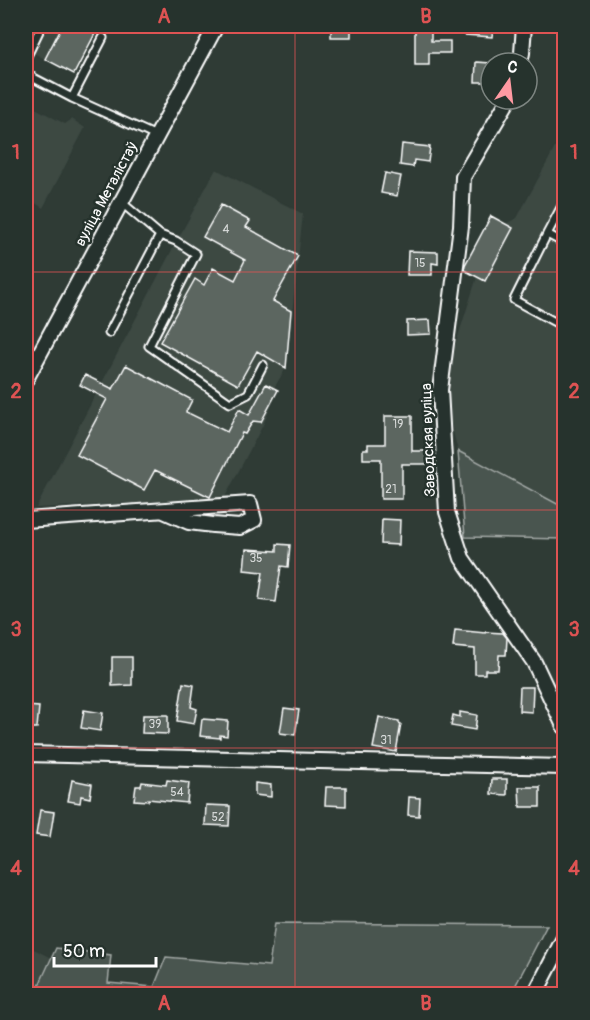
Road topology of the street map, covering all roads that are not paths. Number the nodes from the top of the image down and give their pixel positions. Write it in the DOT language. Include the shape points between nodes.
graph roads {
  1 [pos="216,26"];
  2 [pos="524,26"];
  3 [pos="41,27"];
  4 [pos="103,38"];
  5 [pos="522,51"];
  6 [pos="26,58"];
  7 [pos="26,74"];
  8 [pos="72,98"];
  9 [pos="502,111"];
  10 [pos="156,136"];
  11 [pos="121,202"];
  12 [pos="564,202"];
  13 [pos="548,234"];
  14 [pos="160,235"];
  15 [pos="564,243"];
  16 [pos="564,327"];
  17 [pos="109,333"];
  18 [pos="263,365"];
  19 [pos="26,379"];
  20 [pos="164,510"];
  21 [pos="26,520"];
  22 [pos="564,726"];
  23 [pos="26,754"];
  24 [pos="564,767"];
  25 [pos="564,938"];
  26 [pos="535,994"];
  1 -- 10 [label="street, вуліца Металістаў"];
  2 -- 5 [label="street"];
  3 -- 6 [label="lane"];
  4 -- 8 [label="lane"];
  7 -- 8 [label="lane"];
  8 -- 10 [label="lane"];
  9 -- 22 [label="street, Заводская вуліца" via="463,177 461,226 440,390 447,512 462,558 534,662"];
  10 -- 11 [label="street, вуліца Металістаў"];
  11 -- 14 [label="lane"];
  11 -- 19 [label="street, вуліца Металістаў"];
  12 -- 13 [label="lane"];
  13 -- 15 [label="lane"];
  13 -- 16 [label="lane" via="514,300"];
  14 -- 17 [label="lane"];
  14 -- 18 [label="lane" via="196,254 149,346 230,404 248,394"];
  20 -- 20 [label="street" via="189,522 213,525 240,527 254,520 250,504"];
  20 -- 21 [label="street"];
  23 -- 24 [label="street"];
  25 -- 26 [label="street"];
}
